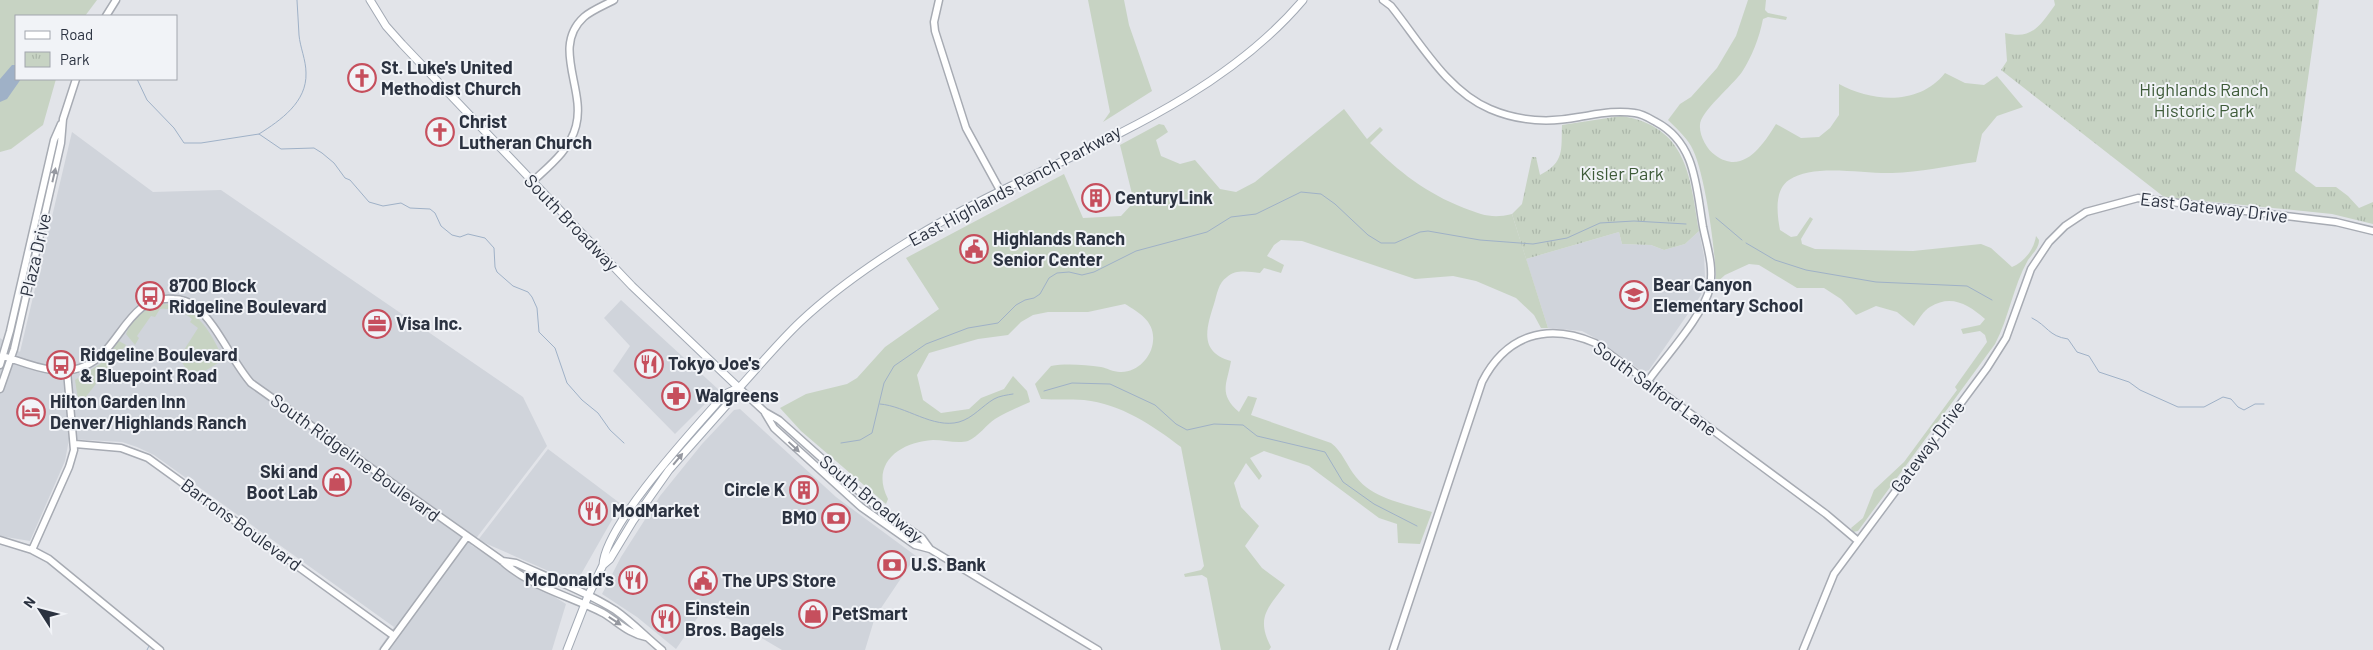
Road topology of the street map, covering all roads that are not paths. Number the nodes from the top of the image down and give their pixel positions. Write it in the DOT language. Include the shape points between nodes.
graph roads {
  1 [pos="116,0"];
  2 [pos="370,0"];
  3 [pos="614,0"];
  4 [pos="939,0"];
  5 [pos="1303,0"];
  6 [pos="1383,0"];
  7 [pos="107,15"];
  8 [pos="76,80"];
  9 [pos="63,119"];
  10 [pos="532,182"];
  11 [pos="42,190"];
  12 [pos="1001,192"];
  13 [pos="42,228"];
  14 [pos="2373,232"];
  15 [pos="2048,242"];
  16 [pos="3,356"];
  17 [pos="12,358"];
  18 [pos="0,365"];
  19 [pos="67,370"];
  20 [pos="1648,381"];
  21 [pos="738,388"];
  22 [pos="0,389"];
  23 [pos="765,412"];
  24 [pos="75,444"];
  25 [pos="466,538"];
  26 [pos="0,540"];
  27 [pos="1858,541"];
  28 [pos="930,549"];
  29 [pos="32,550"];
  30 [pos="501,560"];
  31 [pos="588,596"];
  32 [pos="585,604"];
  33 [pos="394,636"];
  34 [pos="646,637"];
  35 [pos="160,650"];
  36 [pos="384,650"];
  37 [pos="567,650"];
  38 [pos="662,650"];
  39 [pos="1098,650"];
  40 [pos="1393,650"];
  41 [pos="1803,650"];
  1 -- 7 [label="street"];
  2 -- 10 [label="main road, South Broadway" via="402,44"];
  3 -- 10 [label="street" via="585,16 574,28 568,55 579,100 576,126 562,153"];
  4 -- 12 [label="street" via="935,31 966,128"];
  5 -- 12 [label="main road, East Highlands Ranch Parkway" via="1257,45 1214,78 1165,109"];
  6 -- 20 [label="street" via="1392,6 1459,91 1488,108 1514,118 1537,121 1606,111 1634,113 1664,126 1684,146 1692,163 1711,263 1710,287 1705,302"];
  8 -- 9 [label="street, Plaza Drive"];
  9 -- 11 [label="street, Plaza Drive" via="54,140"];
  13 -- 9 [label="street, Plaza Drive, one-way" via="62,143"];
  10 -- 21 [label="main road, South Broadway" via="632,286"];
  11 -- 13 [label="street" via="38,222"];
  11 -- 16 [label="street, Plaza Drive"];
  12 -- 21 [label="main road, East Highlands Ranch Parkway" via="913,238 860,274 800,322"];
  13 -- 17 [label="street, Plaza Drive"];
  14 -- 15 [label="street, East Gateway Drive" via="2336,222 2138,198 2086,212"];
  15 -- 27 [label="street, Gateway Drive" via="2030,269 2006,338 1987,368"];
  16 -- 17 [label="street, South Ridgeline Boulevard"];
  16 -- 18 [label="street, Plaza Drive"];
  17 -- 19 [label="street, South Ridgeline Boulevard" via="45,369"];
  17 -- 22 [label="street, Plaza Drive"];
  19 -- 24 [label="street"];
  19 -- 25 [label="street, South Ridgeline Boulevard" via="94,362 131,316 152,300 179,299 193,304 204,314 251,383"];
  20 -- 27 [label="street, South Salford Lane"];
  20 -- 40 [label="street, South Salford Lane" via="1595,343 1568,334 1554,332 1522,340 1496,359 1482,382"];
  21 -- 23 [label="street, South Broadway"];
  21 -- 31 [label="main road, East Highlands Ranch Parkway" via="664,476 604,565"];
  23 -- 28 [label="street, South Broadway" via="780,420 874,505 922,538"];
  23 -- 28 [label="street, South Broadway, one-way" via="774,428 861,507 915,545"];
  24 -- 29 [label="street" via="69,467"];
  24 -- 33 [label="street, Barrons Boulevard" via="121,448 148,458"];
  25 -- 30 [label="street, South Ridgeline Boulevard"];
  25 -- 33 [label="street"];
  26 -- 29 [label="street"];
  27 -- 41 [label="street, Gateway Drive" via="1834,574"];
  28 -- 39 [label="street, South Broadway"];
  29 -- 35 [label="street" via="59,566"];
  30 -- 31 [label="street, South Ridgeline Boulevard" via="516,563"];
  30 -- 32 [label="street, South Ridgeline Boulevard" via="513,572"];
  31 -- 32 [label="main road, East Highlands Ranch Parkway"];
  31 -- 34 [label="street, South Ridgeline Boulevard" via="615,610"];
  32 -- 34 [label="street, South Ridgeline Boulevard, one-way" via="634,635"];
  32 -- 37 [label="main road, East Highlands Ranch Parkway"];
  33 -- 36 [label="street"];
  34 -- 38 [label="street"];
}
